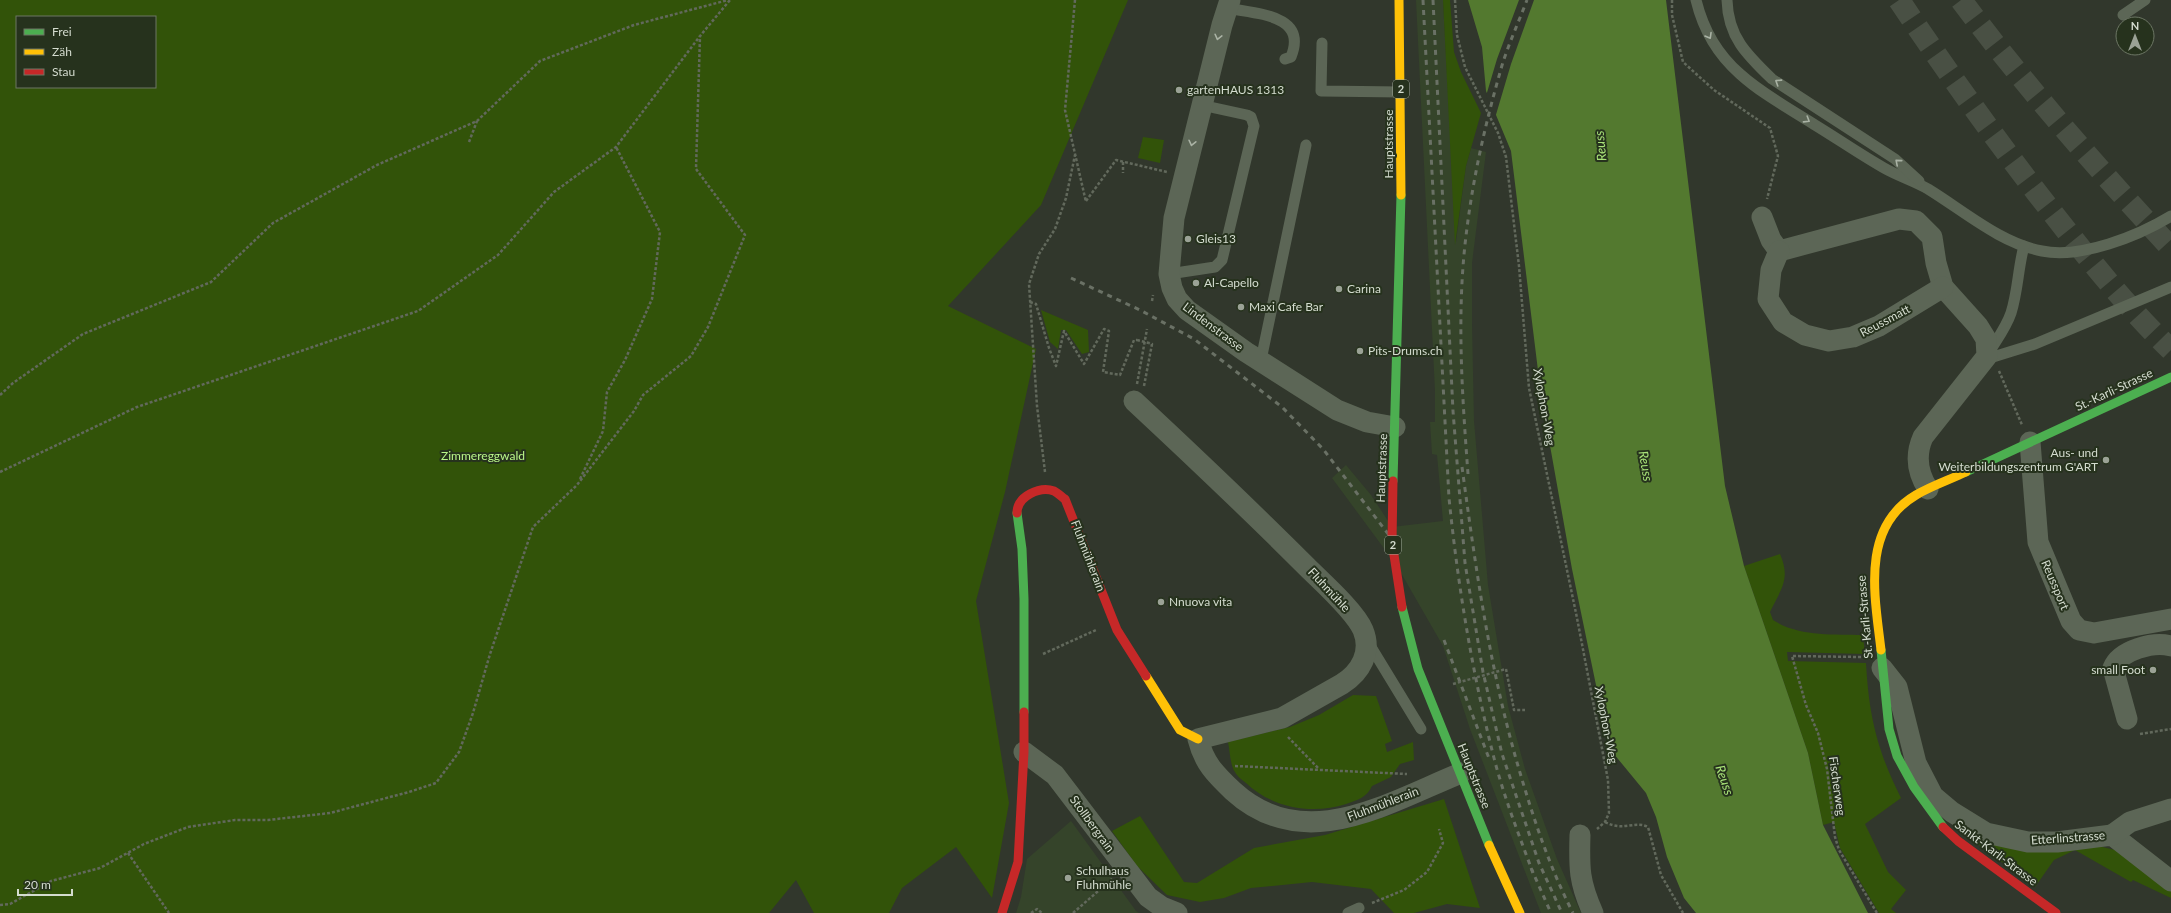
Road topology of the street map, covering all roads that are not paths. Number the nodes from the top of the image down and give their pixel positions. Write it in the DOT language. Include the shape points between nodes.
graph roads {
  1 [pos="1399,0"];
  2 [pos="1696,0"];
  3 [pos="1726,0"];
  4 [pos="2144,0"];
  5 [pos="1228,4"];
  6 [pos="2123,15"];
  7 [pos="1322,43"];
  8 [pos="1285,59"];
  9 [pos="1401,92"];
  10 [pos="1202,106"];
  11 [pos="1306,145"];
  12 [pos="1926,188"];
  13 [pos="2171,216"];
  14 [pos="1762,217"];
  15 [pos="2024,246"];
  16 [pos="1779,251"];
  17 [pos="1169,274"];
  18 [pos="1943,287"];
  19 [pos="2171,287"];
  20 [pos="1254,356"];
  21 [pos="1990,356"];
  22 [pos="2171,377"];
  23 [pos="1134,401"];
  24 [pos="1395,427"];
  25 [pos="2027,435"];
  26 [pos="1928,488"];
  27 [pos="2171,619"];
  28 [pos="1366,638"];
  29 [pos="2171,646"];
  30 [pos="1875,663"];
  31 [pos="2127,719"];
  32 [pos="1421,728"];
  33 [pos="1198,739"];
  34 [pos="1024,752"];
  35 [pos="1461,773"];
  36 [pos="1914,787"];
  37 [pos="2171,809"];
  38 [pos="1580,835"];
  39 [pos="2112,835"];
  40 [pos="2171,881"];
  41 [pos="1359,908"];
  42 [pos="1002,913"];
  43 [pos="1177,913"];
  44 [pos="1348,913"];
  45 [pos="1520,913"];
  46 [pos="1593,913"];
  47 [pos="2056,913"];
  1 -- 9 [label="street, Hauptstrasse / 2"];
  2 -- 12 [label="lane, one-way" via="1700,19 1709,37 1721,55 1740,74 1885,169"];
  12 -- 3 [label="lane, one-way" via="1895,159 1772,79 1759,67 1738,42 1730,25"];
  4 -- 6 [label="lane"];
  5 -- 8 [label="lane" via="1288,25 1294,34 1295,48 1291,57"];
  5 -- 10 [label="street, Lindenstrasse, one-way"];
  7 -- 9 [label="lane" via="1321,91"];
  9 -- 24 [label="street, Hauptstrasse / 2" via="1400,318"];
  10 -- 17 [label="street, Lindenstrasse, one-way" via="1174,218"];
  10 -- 17 [label="lane" via="1247,115 1251,117 1254,126 1222,260 1215,267"];
  11 -- 20 [label="lane"];
  12 -- 15 [label="lane" via="2003,236"];
  13 -- 15 [label="lane" via="2121,238 2080,251 2043,252"];
  14 -- 16 [label="street" via="1771,240"];
  15 -- 21 [label="lane" via="2011,314"];
  16 -- 18 [label="street" via="1900,219 1916,221 1932,236"];
  16 -- 18 [label="street, Reussmatt" via="1771,270 1768,299 1783,322 1805,335 1829,341 1853,337 1879,326"];
  17 -- 20 [label="street, Lindenstrasse" via="1177,299 1187,310"];
  18 -- 21 [label="street" via="1978,326 1986,339"];
  19 -- 21 [label="lane" via="2036,344"];
  20 -- 24 [label="street, Lindenstrasse" via="1338,410 1367,422"];
  21 -- 26 [label="street" via="1923,437 1919,448 1918,467"];
  22 -- 25 [label="street, St.-Karli-Strasse"];
  23 -- 28 [label="street, Fluhmühle" via="1335,594 1358,621"];
  24 -- 35 [label="street, Hauptstrasse / 2, bridge" via="1392,523 1401,604 1418,669"];
  25 -- 26 [label="street, St.-Karli-Strasse"];
  25 -- 27 [label="street, Reussport" via="2038,542 2071,621 2079,630 2094,633"];
  26 -- 30 [label="street, St.-Karli-Strasse" via="1902,505 1888,520 1874,554"];
  28 -- 32 [label="lane"];
  28 -- 33 [label="street" via="1363,661 1350,679 1282,718"];
  29 -- 31 [label="street" via="2150,646 2125,655 2116,662 2113,668"];
  30 -- 36 [label="street, St.-Karli-Strasse" via="1897,756"];
  30 -- 39 [label="street, Etterlinstrasse" via="1897,687 1916,763 1933,796 1952,812 1986,833 2028,842 2057,842"];
  33 -- 34 [label="street, Fluhmühlerain" via="1180,730 1117,630 1065,499 1054,491 1038,490 1025,497 1017,510 1024,599"];
  33 -- 35 [label="street, Fluhmühlerain" via="1210,769 1239,796 1259,810 1287,821 1340,820 1376,809"];
  34 -- 42 [label="street, Fluhmühlerain" via="1018,862"];
  34 -- 43 [label="street, Stollbergrain" via="1056,776 1148,897 1162,908"];
  35 -- 45 [label="street, Hauptstrasse / 2" via="1486,839"];
  36 -- 47 [label="street, Sankt-Karli-Strasse" via="1938,823 1958,841"];
  37 -- 39 [label="street" via="2130,822"];
  38 -- 46 [label="street" via="1579,872 1583,891"];
  39 -- 40 [label="street, Etterlinstrasse"];
  41 -- 44 [label="lane"];
}
